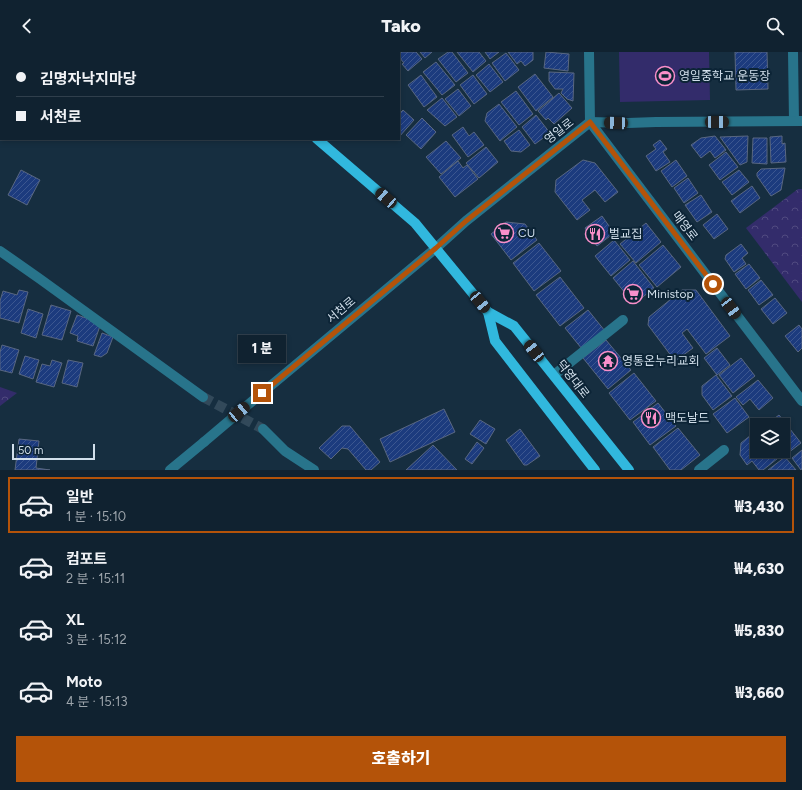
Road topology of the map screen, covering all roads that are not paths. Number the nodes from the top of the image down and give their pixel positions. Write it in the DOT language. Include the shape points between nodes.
graph roads {
  1 [pos="589,52"];
  2 [pos="793,52"];
  3 [pos="798,121"];
  4 [pos="590,122"];
  5 [pos="318,140"];
  6 [pos="436,248"];
  7 [pos="0,251"];
  8 [pos="488,312"];
  9 [pos="623,320"];
  10 [pos="554,375"];
  11 [pos="203,397"];
  12 [pos="802,401"];
  13 [pos="263,429"];
  14 [pos="724,450"];
  15 [pos="170,470"];
  16 [pos="314,470"];
  17 [pos="595,470"];
  18 [pos="629,470"];
  19 [pos="699,470"];
  1 -- 4 [label="street"];
  2 -- 3 [label="street"];
  3 -- 4 [label="street, 영일로"];
  4 -- 6 [label="street, 영일로"];
  4 -- 12 [label="street, 매영로"];
  5 -- 6 [label="main road, 덕영대로" via="415,223"];
  6 -- 8 [label="main road, 덕영대로"];
  6 -- 15 [label="street, 서천로, bridge"];
  7 -- 11 [label="street"];
  8 -- 10 [label="main road, 덕영대로" via="514,326"];
  8 -- 17 [label="main road, 덕영대로" via="495,341"];
  9 -- 10 [label="street"];
  10 -- 18 [label="main road, 덕영대로"];
  13 -- 16 [label="street" via="285,451"];
  14 -- 19 [label="street"];
}
